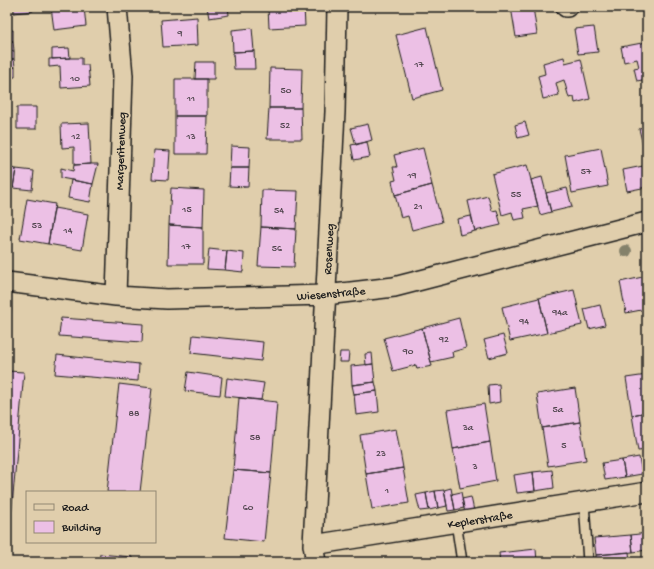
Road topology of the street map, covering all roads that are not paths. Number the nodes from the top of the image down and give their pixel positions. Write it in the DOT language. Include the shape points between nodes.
graph roads {
  1 [pos="117,7"];
  2 [pos="337,7"];
  3 [pos="647,222"];
  4 [pos="7,282"];
  5 [pos="325,295"];
  6 [pos="116,296"];
  7 [pos="647,492"];
  8 [pos="584,502"];
  9 [pos="456,522"];
  10 [pos="315,553"];
  11 [pos="462,562"];
  12 [pos="588,562"];
  1 -- 6 [label="street, Margeritenweg" via="123,76"];
  2 -- 5 [label="street, Rosenweg" via="335,112"];
  3 -- 5 [label="street, Wiesenstraße" via="394,287"];
  4 -- 6 [label="street, Wiesenstraße"];
  5 -- 6 [label="street, Wiesenstraße" via="167,299"];
  5 -- 10 [label="street, Rosenweg"];
  7 -- 8 [label="street, Keplerstraße"];
  8 -- 9 [label="street, Keplerstraße"];
  8 -- 12 [label="lane"];
  9 -- 10 [label="street, Keplerstraße"];
  9 -- 11 [label="lane"];
}
